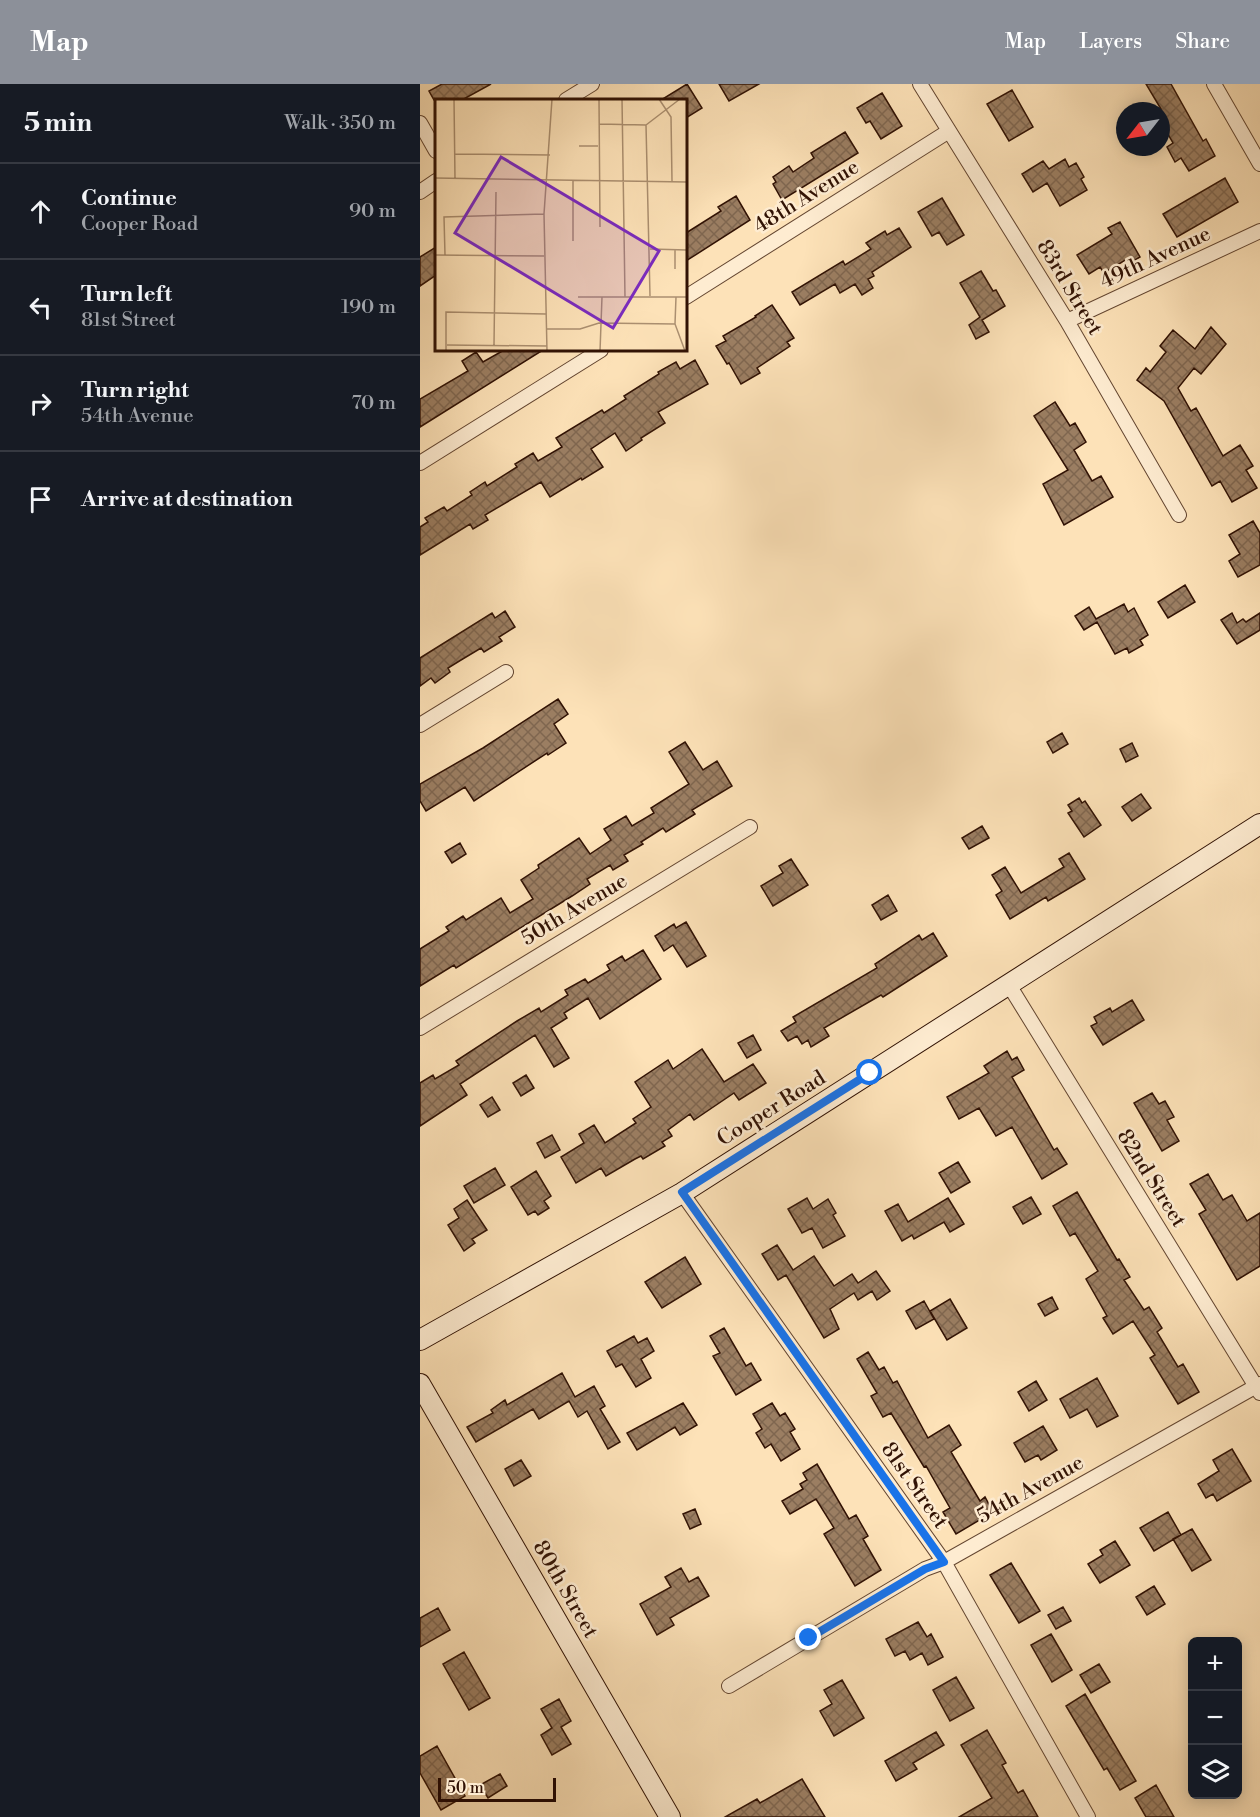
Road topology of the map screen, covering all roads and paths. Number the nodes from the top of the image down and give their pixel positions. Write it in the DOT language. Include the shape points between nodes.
graph roads {
  1 [pos="592,84"];
  2 [pos="920,84"];
  3 [pos="1214,84"];
  4 [pos="568,99"];
  5 [pos="420,123"];
  6 [pos="949,131"];
  7 [pos="435,149"];
  8 [pos="1260,164"];
  9 [pos="435,182"];
  10 [pos="420,192"];
  11 [pos="1260,231"];
  12 [pos="687,296"];
  13 [pos="1067,321"];
  14 [pos="599,351"];
  15 [pos="420,463"];
  16 [pos="1179,515"];
  17 [pos="506,672"];
  18 [pos="420,725"];
  19 [pos="1260,824"];
  20 [pos="750,827"];
  21 [pos="1009,985"];
  22 [pos="420,1028"];
  23 [pos="682,1192"];
  24 [pos="420,1340"];
  25 [pos="420,1384"];
  26 [pos="1259,1387"];
  27 [pos="944,1562"];
  28 [pos="729,1686"];
  29 [pos="670,1817"];
  30 [pos="1088,1817"];
  1 -- 4 [label="street"];
  2 -- 6 [label="street, 83rd Street"];
  3 -- 8 [label="street"];
  5 -- 7 [label="street"];
  6 -- 12 [label="street, 48th Avenue"];
  6 -- 13 [label="street, 83rd Street"];
  9 -- 10 [label="street"];
  11 -- 13 [label="street, 49th Avenue"];
  13 -- 16 [label="street, 83rd Street"];
  14 -- 15 [label="street"];
  17 -- 18 [label="street"];
  19 -- 21 [label="street, Cooper Road"];
  20 -- 22 [label="street, 50th Avenue"];
  21 -- 23 [label="street, Cooper Road"];
  21 -- 26 [label="street, 82nd Street"];
  23 -- 24 [label="street, Cooper Road"];
  23 -- 27 [label="street, 81st Street"];
  25 -- 29 [label="street, 80th Street"];
  26 -- 27 [label="street, 54th Avenue"];
  27 -- 28 [label="street, 54th Avenue" via="925,1569"];
  27 -- 30 [label="street, 81st Street"];
}
